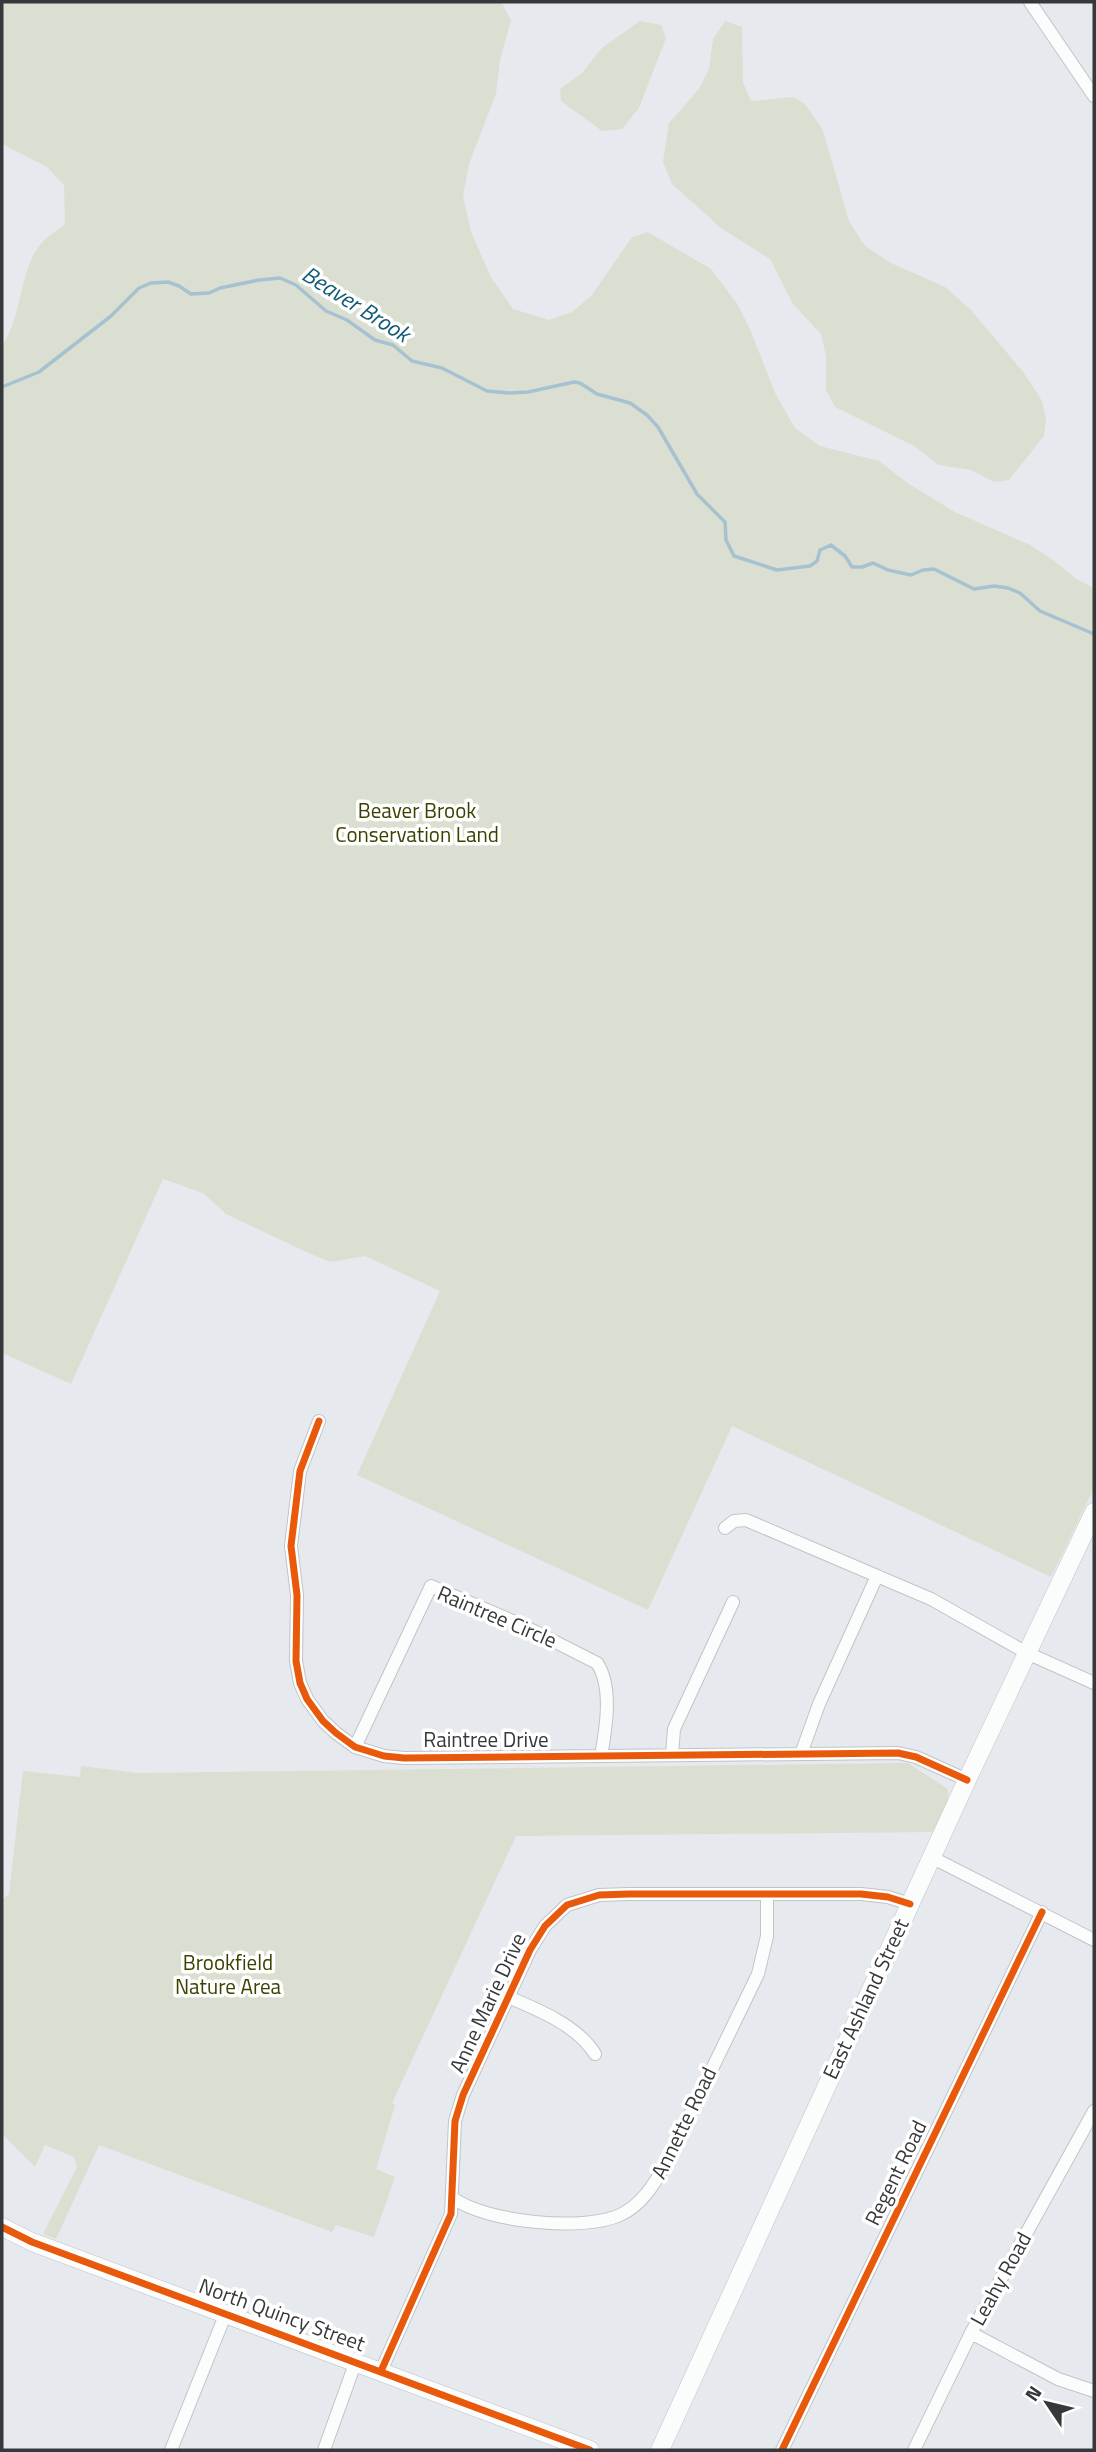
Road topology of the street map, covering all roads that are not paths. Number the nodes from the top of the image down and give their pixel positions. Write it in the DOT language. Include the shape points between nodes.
graph roads {
  1 [pos="1030,2"];
  2 [pos="1094,96"];
  3 [pos="319,1421"];
  4 [pos="1094,1512"];
  5 [pos="725,1528"];
  6 [pos="877,1576"];
  7 [pos="733,1602"];
  8 [pos="1027,1653"];
  9 [pos="1094,1683"];
  10 [pos="355,1747"];
  11 [pos="801,1754"];
  12 [pos="672,1755"];
  13 [pos="601,1756"];
  14 [pos="967,1780"];
  15 [pos="932,1857"];
  16 [pos="767,1895"];
  17 [pos="910,1904"];
  18 [pos="1042,1912"];
  19 [pos="1094,1940"];
  20 [pos="508,1997"];
  21 [pos="595,2054"];
  22 [pos="1094,2111"];
  23 [pos="453,2198"];
  24 [pos="2,2227"];
  25 [pos="226,2313"];
  26 [pos="971,2333"];
  27 [pos="356,2361"];
  28 [pos="382,2371"];
  29 [pos="1094,2391"];
  30 [pos="171,2450"];
  31 [pos="324,2450"];
  32 [pos="590,2450"];
  33 [pos="660,2450"];
  34 [pos="782,2450"];
  35 [pos="914,2450"];
  1 -- 2 [label="street"];
  3 -- 10 [label="street, Raintree Drive" via="300,1471 291,1546 298,1595 296,1661 307,1699 323,1721"];
  4 -- 8 [label="main road, East Ashland Street"];
  5 -- 6 [label="street" via="746,1520"];
  6 -- 8 [label="street" via="931,1599"];
  6 -- 11 [label="street"];
  7 -- 12 [label="street" via="674,1729"];
  8 -- 9 [label="street"];
  8 -- 14 [label="main road, East Ashland Street"];
  10 -- 13 [label="street, Raintree Drive" via="404,1758"];
  10 -- 13 [label="street, Raintree Circle" via="431,1586 597,1663 604,1675 606,1697"];
  11 -- 12 [label="street, Raintree Drive"];
  11 -- 14 [label="street, Raintree Drive" via="898,1753"];
  12 -- 13 [label="street, Raintree Drive"];
  14 -- 15 [label="main road, East Ashland Street"];
  15 -- 17 [label="main road, East Ashland Street"];
  15 -- 18 [label="street"];
  16 -- 17 [label="street, Anne Marie Drive" via="861,1894"];
  16 -- 20 [label="street, Anne Marie Drive" via="599,1895 567,1905 545,1926"];
  16 -- 23 [label="street, Annette Road" via="767,1936 758,1974 666,2164 639,2202 620,2215 591,2223 560,2223 481,2213"];
  17 -- 33 [label="main road, East Ashland Street"];
  18 -- 19 [label="street"];
  18 -- 34 [label="street, Regent Road"];
  20 -- 21 [label="street" via="583,2038"];
  20 -- 23 [label="street, Anne Marie Drive" via="455,2120"];
  22 -- 26 [label="street, Leahy Road"];
  23 -- 28 [label="street, Anne Marie Drive" via="446,2228"];
  24 -- 25 [label="main road, North Quincy Street"];
  25 -- 27 [label="main road, North Quincy Street"];
  25 -- 30 [label="street"];
  26 -- 29 [label="street" via="1058,2379"];
  26 -- 35 [label="street, Leahy Road"];
  27 -- 28 [label="main road, North Quincy Street"];
  27 -- 31 [label="street"];
  28 -- 32 [label="main road, North Quincy Street"];
}
